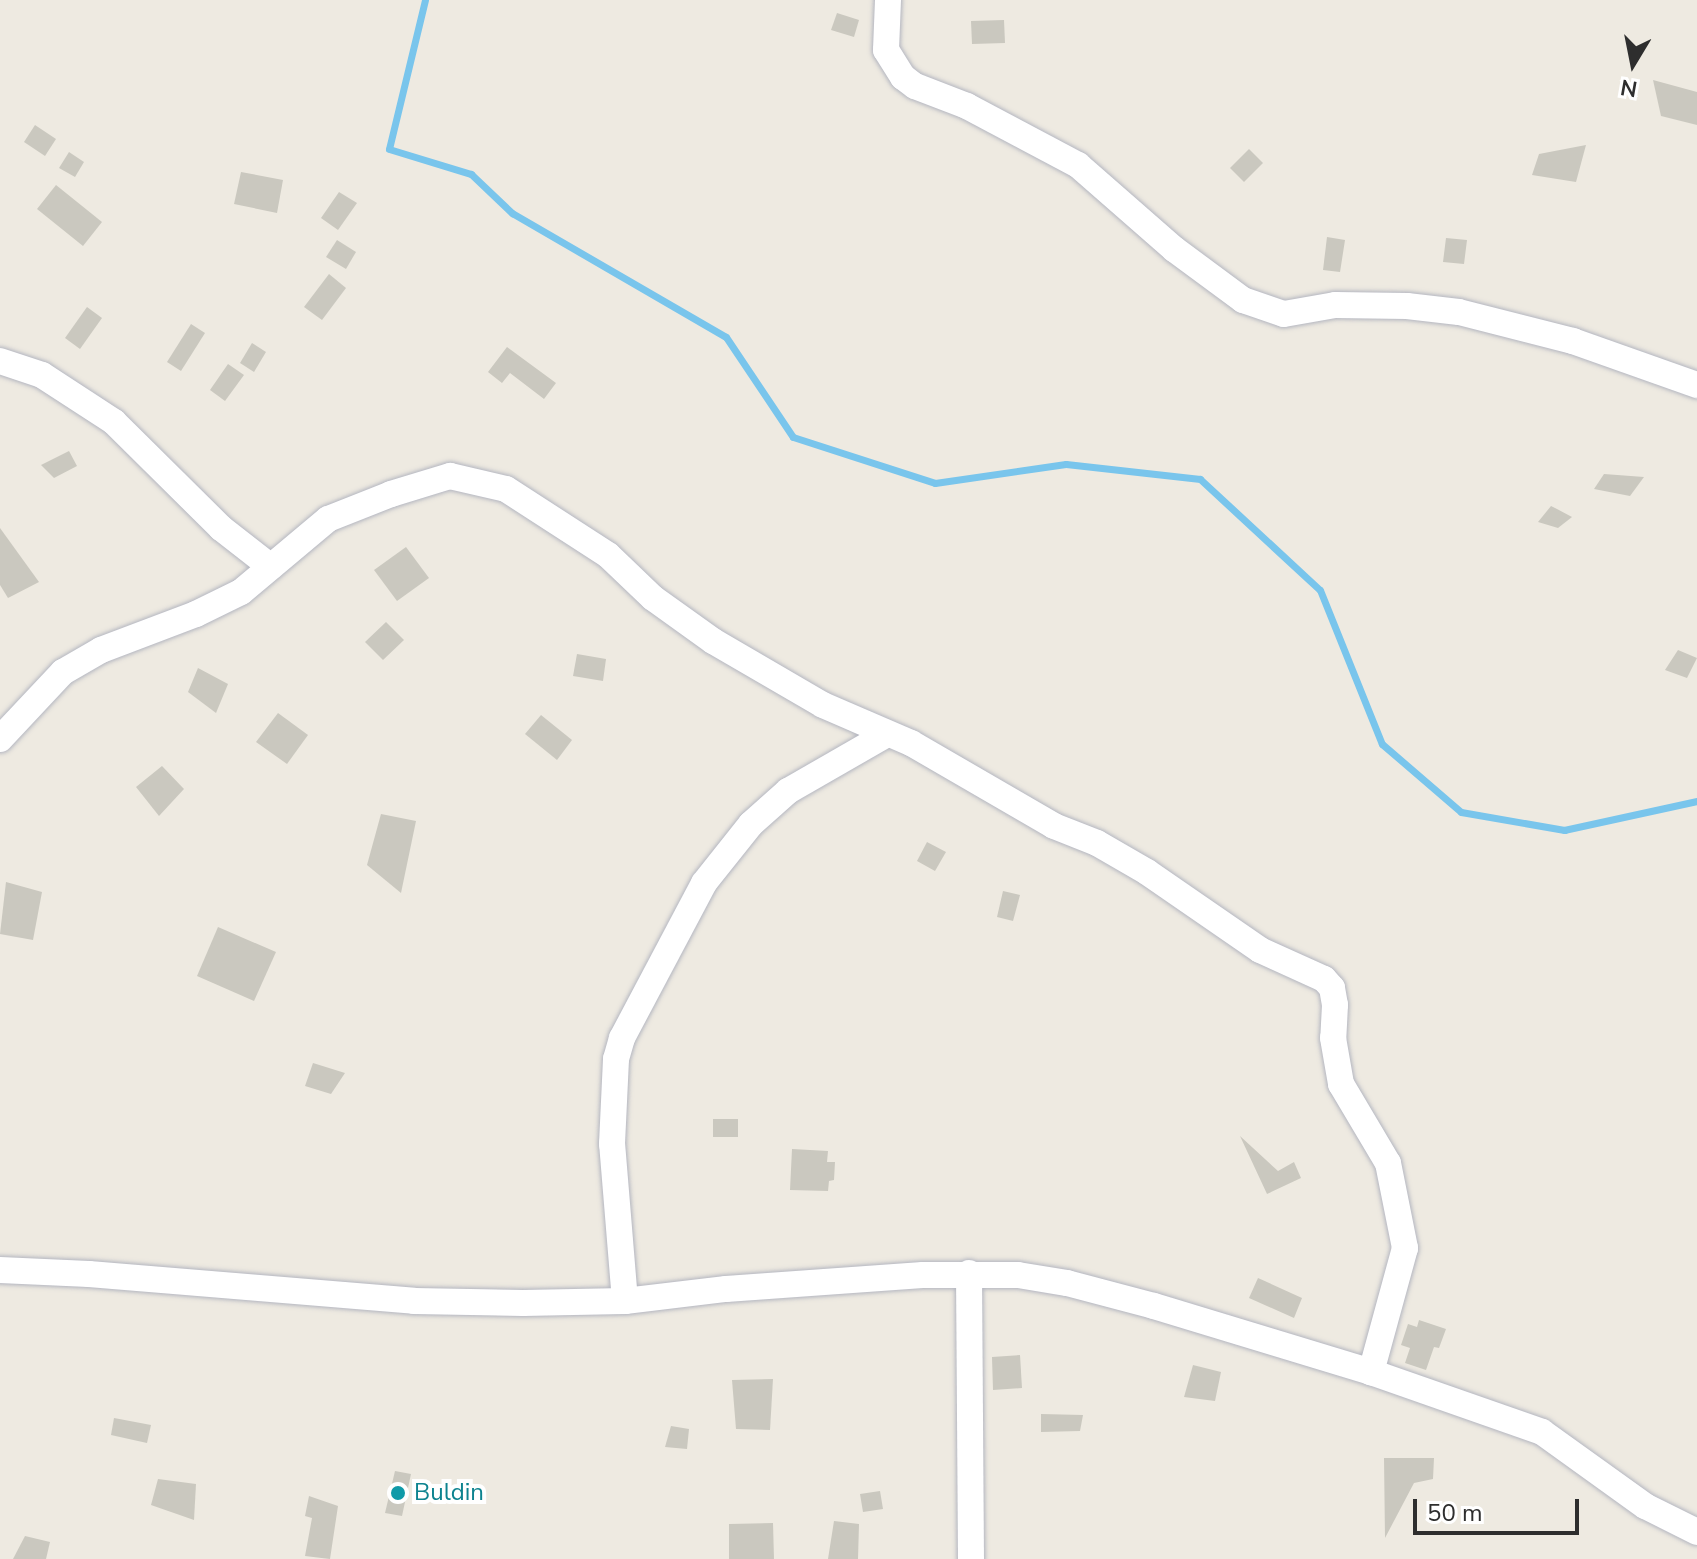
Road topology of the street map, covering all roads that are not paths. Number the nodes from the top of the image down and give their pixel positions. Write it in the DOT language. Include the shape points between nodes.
graph roads {
  1 [pos="888,0"];
  2 [pos="0,361"];
  3 [pos="1697,385"];
  4 [pos="271,567"];
  5 [pos="887,734"];
  6 [pos="0,739"];
  7 [pos="0,1270"];
  8 [pos="969,1273"];
  9 [pos="625,1301"];
  10 [pos="1371,1372"];
  11 [pos="1694,1522"];
  12 [pos="971,1559"];
  1 -- 3 [label="street" via="886,50 903,77 1078,165 1174,249 1243,300 1284,314 1335,305 1459,312 1573,341"];
  2 -- 4 [label="street" via="42,375 114,422 221,528"];
  4 -- 5 [label="street" via="296,543 341,514 450,476 479,480 506,489 570,527 713,641 823,705"];
  4 -- 6 [label="street" via="241,592 101,650 63,672"];
  5 -- 9 [label="street" via="788,791 751,824 704,883 622,1038 616,1059 612,1144"];
  5 -- 10 [label="street" via="1054,826 1110,850 1260,950 1324,979 1332,988 1335,1063 1341,1084 1388,1163 1405,1248"];
  7 -- 9 [label="street" via="414,1301"];
  8 -- 9 [label="street"];
  8 -- 10 [label="street" via="1067,1283"];
  8 -- 12 [label="street"];
  10 -- 11 [label="street" via="1542,1432 1645,1506"];
}
